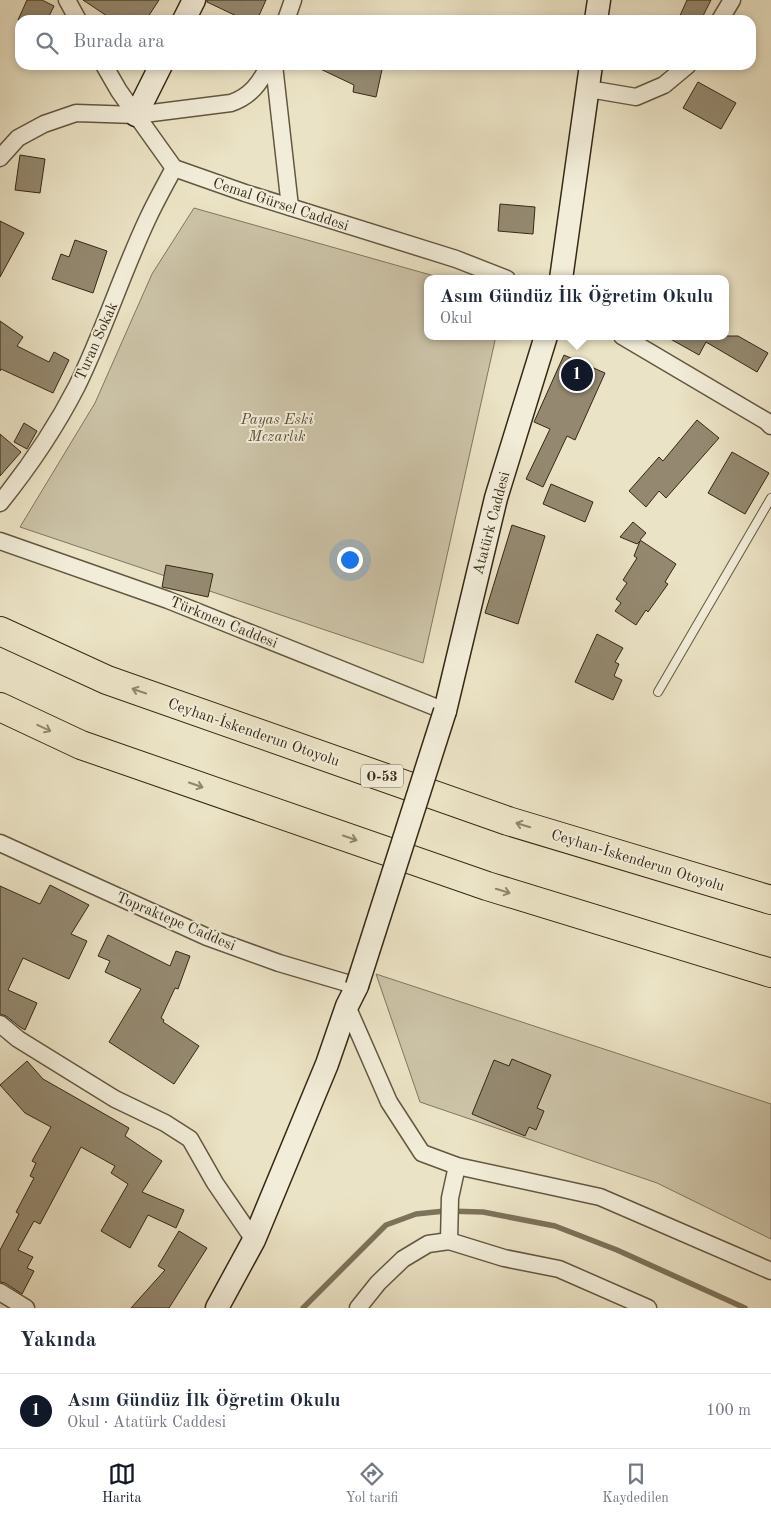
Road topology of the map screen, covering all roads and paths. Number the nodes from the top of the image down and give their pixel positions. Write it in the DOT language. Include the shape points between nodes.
graph roads {
  1 [pos="67,0"];
  2 [pos="194,0"];
  3 [pos="293,0"];
  4 [pos="599,0"];
  5 [pos="732,0"];
  6 [pos="75,15"];
  7 [pos="186,15"];
  8 [pos="288,15"];
  9 [pos="597,15"];
  10 [pos="723,15"];
  11 [pos="107,70"];
  12 [pos="158,70"];
  13 [pos="266,70"];
  14 [pos="275,70"];
  15 [pos="591,70"];
  16 [pos="682,70"];
  17 [pos="589,89"];
  18 [pos="136,114"];
  19 [pos="0,158"];
  20 [pos="174,168"];
  21 [pos="290,207"];
  22 [pos="497,275"];
  23 [pos="562,275"];
  24 [pos="545,340"];
  25 [pos="629,340"];
  26 [pos="769,419"];
  27 [pos="771,498"];
  28 [pos="0,503"];
  29 [pos="0,541"];
  30 [pos="0,631"];
  31 [pos="658,692"];
  32 [pos="0,708"];
  33 [pos="444,711"];
  34 [pos="0,843"];
  35 [pos="771,900"];
  36 [pos="771,973"];
  37 [pos="357,986"];
  38 [pos="347,1006"];
  39 [pos="0,1024"];
  40 [pos="457,1166"];
  41 [pos="254,1240"];
  42 [pos="449,1241"];
  43 [pos="771,1271"];
  44 [pos="0,1292"];
  45 [pos="26,1308"];
  46 [pos="217,1308"];
  47 [pos="358,1308"];
  48 [pos="648,1308"];
  1 -- 6 [label="street"];
  2 -- 7 [label="street"];
  3 -- 8 [label="street"];
  4 -- 9 [label="street"];
  5 -- 10 [label="street"];
  11 -- 18 [label="street"];
  12 -- 18 [label="street"];
  13 -- 18 [label="street" via="261,81 243,99 231,104"];
  14 -- 21 [label="street"];
  15 -- 17 [label="street"];
  16 -- 17 [label="street" via="664,85 636,97"];
  17 -- 23 [label="street"];
  18 -- 19 [label="street" via="76,112 18,138"];
  18 -- 20 [label="street"];
  20 -- 21 [label="street, Cemal Gürsel Caddesi"];
  20 -- 28 [label="street, Turan Sokak" via="148,218 77,386 56,423"];
  21 -- 22 [label="street, Cemal Gürsel Caddesi"];
  24 -- 33 [label="street, Atatürk Caddesi" via="496,498"];
  25 -- 26 [label="street"];
  27 -- 31 [label="lane"];
  29 -- 33 [label="street, Türkmen Caddesi" via="168,600"];
  35 -- 30 [label="highway, Ceyhan-İskenderun Otoyolu / O-53, one-way" via="462,804 107,680"];
  32 -- 36 [label="highway, one-way" via="81,744 486,886"];
  33 -- 37 [label="street, Atatürk Caddesi, bridge"];
  34 -- 37 [label="street, Topraktepe Caddesi" via="207,937"];
  37 -- 38 [label="street, Atatürk Caddesi"];
  38 -- 40 [label="street" via="389,1102 422,1153"];
  38 -- 41 [label="street, Atatürk Caddesi" via="328,1064"];
  39 -- 41 [label="street" via="115,1099 190,1139"];
  40 -- 42 [label="street" via="450,1198"];
  40 -- 43 [label="street" via="600,1197"];
  41 -- 46 [label="street, Atatürk Caddesi"];
  42 -- 47 [label="street" via="428,1244 402,1259"];
  42 -- 48 [label="street" via="504,1258 558,1269"];
  44 -- 45 [label="street"];
}
